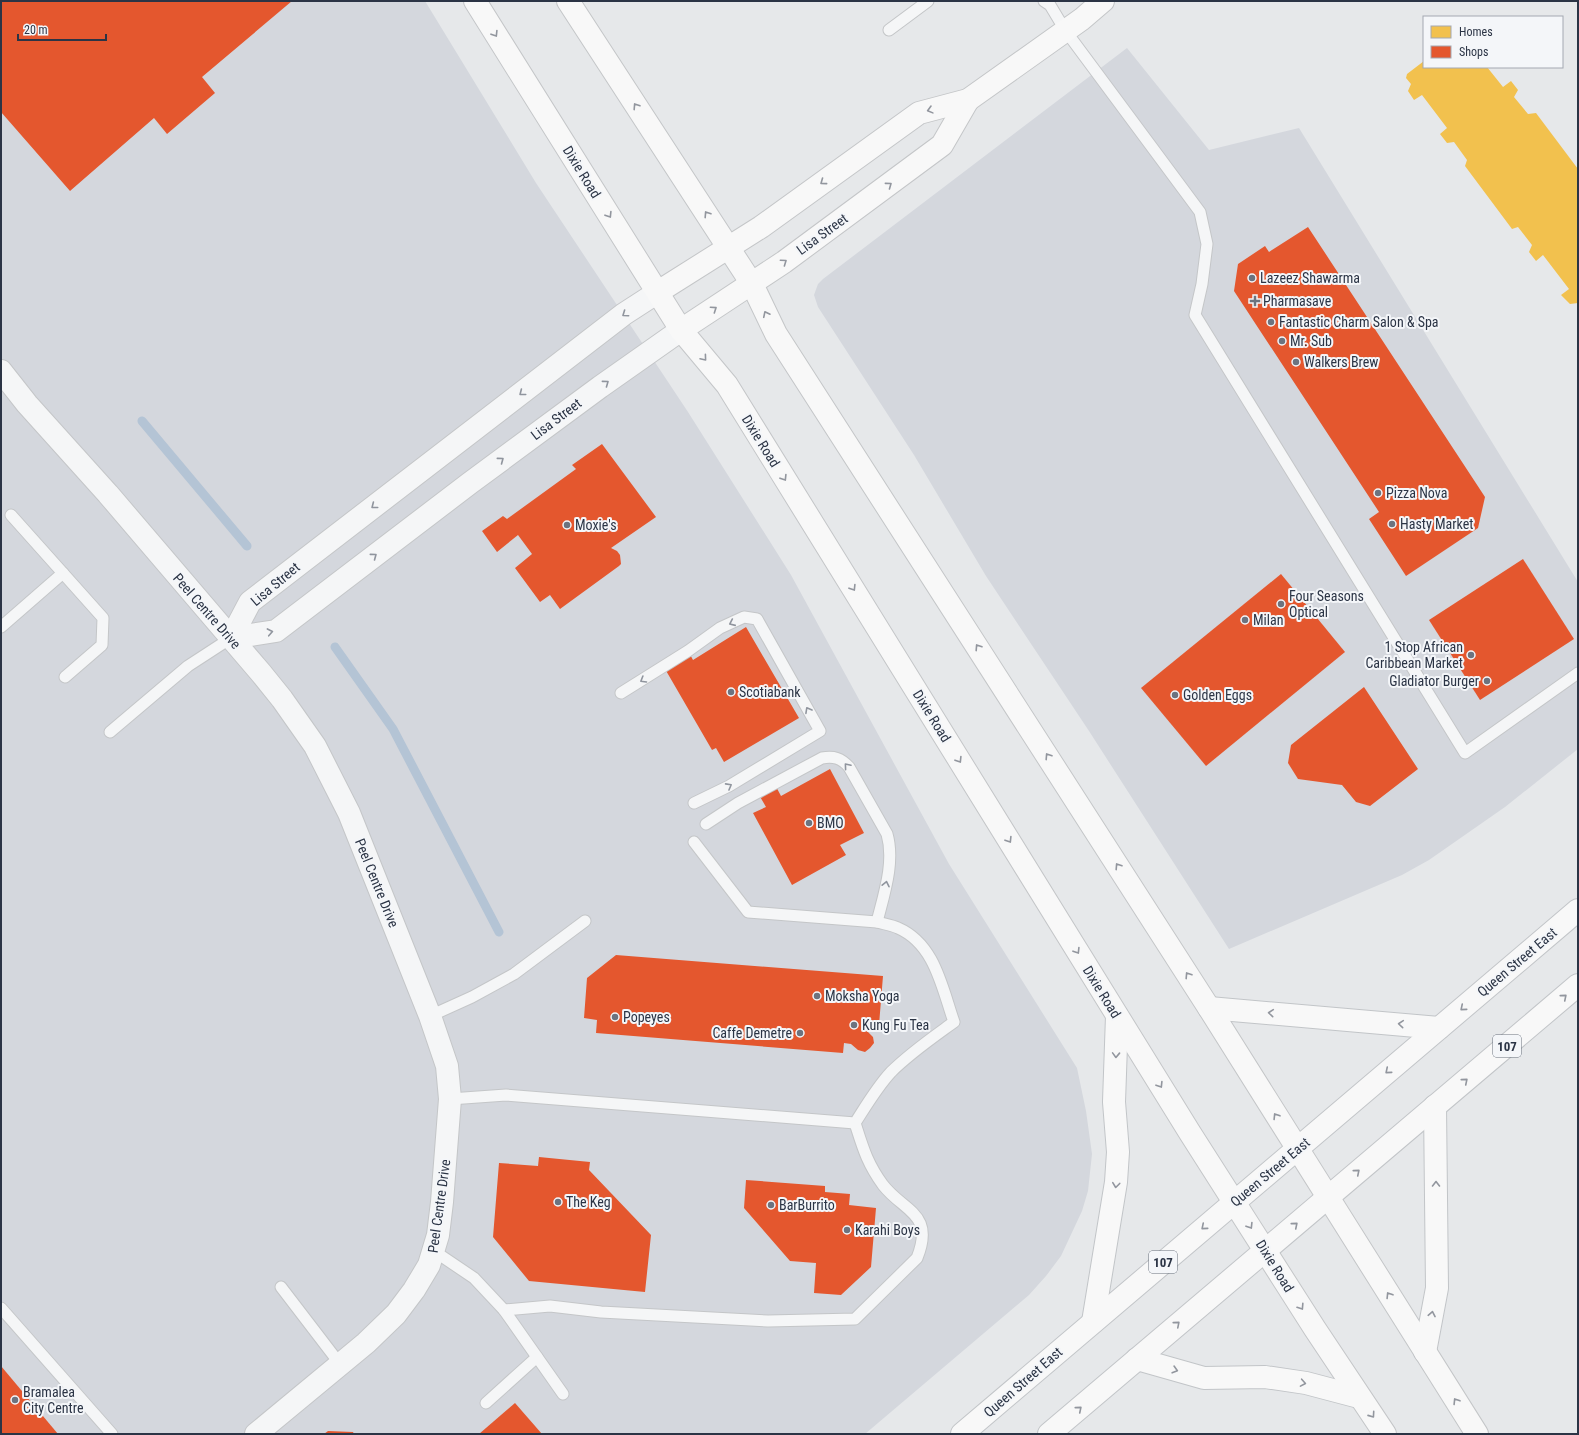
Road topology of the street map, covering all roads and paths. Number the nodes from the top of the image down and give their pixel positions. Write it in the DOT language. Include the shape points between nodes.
graph roads {
  1 [pos="475,1"];
  2 [pos="568,1"];
  3 [pos="928,1"];
  4 [pos="1044,1"];
  5 [pos="1103,1"];
  6 [pos="889,30"];
  7 [pos="1065,30"];
  8 [pos="968,100"];
  9 [pos="728,247"];
  10 [pos="752,284"];
  11 [pos="658,292"];
  12 [pos="681,330"];
  13 [pos="1,372"];
  14 [pos="11,515"];
  15 [pos="63,573"];
  16 [pos="1,627"];
  17 [pos="231,638"];
  18 [pos="1578,673"];
  19 [pos="65,677"];
  20 [pos="621,693"];
  21 [pos="110,732"];
  22 [pos="694,803"];
  23 [pos="706,824"];
  24 [pos="694,842"];
  25 [pos="1578,910"];
  26 [pos="585,920"];
  27 [pos="877,922"];
  28 [pos="1578,985"];
  29 [pos="1208,1008"];
  30 [pos="430,1016"];
  31 [pos="1118,1016"];
  32 [pos="1439,1028"];
  33 [pos="450,1099"];
  34 [pos="1435,1106"];
  35 [pos="855,1123"];
  36 [pos="1297,1149"];
  37 [pos="1327,1197"];
  38 [pos="1234,1202"];
  39 [pos="1265,1250"];
  40 [pos="434,1251"];
  41 [pos="281,1287"];
  42 [pos="1,1308"];
  43 [pos="504,1310"];
  44 [pos="1093,1322"];
  45 [pos="1425,1352"];
  46 [pos="537,1357"];
  47 [pos="1137,1359"];
  48 [pos="340,1364"];
  49 [pos="563,1394"];
  50 [pos="1359,1397"];
  51 [pos="486,1403"];
  52 [pos="112,1434"];
  53 [pos="256,1434"];
  54 [pos="962,1434"];
  55 [pos="1049,1434"];
  56 [pos="1385,1434"];
  57 [pos="1476,1434"];
  1 -- 11 [label="main road, Dixie Road, one-way"];
  9 -- 2 [label="main road, one-way"];
  3 -- 6 [label="lane"];
  4 -- 7 [label="lane"];
  5 -- 7 [label="main road, Lisa Street"];
  7 -- 8 [label="main road, Lisa Street"];
  7 -- 18 [label="lane" via="1200,212 1207,244 1195,315 1465,753"];
  8 -- 9 [label="main road, Lisa Street, one-way" via="919,113 760,227"];
  10 -- 8 [label="main road, Lisa Street, one-way" via="942,145"];
  9 -- 10 [label="main road"];
  9 -- 11 [label="main road, Lisa Street"];
  12 -- 10 [label="main road, Lisa Street, one-way"];
  29 -- 10 [label="main road, one-way" via="776,334"];
  11 -- 12 [label="main road, Dixie Road"];
  11 -- 17 [label="street, Lisa Street, one-way" via="624,314 250,602"];
  17 -- 12 [label="street, Lisa Street, one-way" via="276,631 470,483"];
  12 -- 31 [label="main road, Dixie Road, one-way" via="727,385"];
  13 -- 17 [label="street, Peel Centre Drive"];
  14 -- 15 [label="lane"];
  15 -- 16 [label="lane"];
  15 -- 19 [label="lane" via="103,618 102,645"];
  17 -- 21 [label="lane" via="188,666"];
  17 -- 30 [label="street, Peel Centre Drive" via="282,699 315,746 349,813"];
  22 -- 20 [label="lane, one-way" via="729,786 820,731 757,619 744,618 720,628"];
  27 -- 23 [label="lane, one-way" via="887,879 890,843 844,761 837,758 822,758 738,803"];
  24 -- 27 [label="lane" via="748,912"];
  25 -- 32 [label="main road, Queen Street East / 107, one-way"];
  26 -- 30 [label="lane" via="514,974"];
  27 -- 35 [label="lane" via="898,928 910,935 930,954 954,1022 913,1052 890,1074"];
  34 -- 28 [label="main road, 107, one-way"];
  32 -- 29 [label="main road, one-way"];
  36 -- 29 [label="main road, one-way"];
  30 -- 33 [label="street, Peel Centre Drive" via="447,1066"];
  31 -- 38 [label="main road, Dixie Road, one-way"];
  31 -- 44 [label="main road, one-way" via="1114,1102 1118,1152 1116,1182"];
  32 -- 36 [label="main road, Queen Street East / 107, one-way"];
  33 -- 35 [label="lane" via="506,1095"];
  33 -- 40 [label="street, Peel Centre Drive" via="442,1202"];
  37 -- 34 [label="main road, 107, one-way"];
  45 -- 34 [label="main road, one-way" via="1437,1288"];
  35 -- 43 [label="lane" via="865,1157 884,1186 911,1209 922,1232 922,1246 917,1258 855,1319 768,1321 601,1312 550,1306"];
  36 -- 37 [label="main road"];
  36 -- 38 [label="main road, Queen Street East / 107"];
  39 -- 37 [label="main road, 107, one-way"];
  45 -- 37 [label="main road, one-way"];
  38 -- 39 [label="main road, Dixie Road, one-way"];
  38 -- 44 [label="main road, Queen Street East / 107, one-way"];
  47 -- 39 [label="main road, 107, one-way"];
  39 -- 50 [label="main road, Dixie Road, one-way"];
  40 -- 43 [label="lane" via="474,1278"];
  40 -- 48 [label="street, Peel Centre Drive" via="422,1278 396,1314"];
  41 -- 48 [label="lane"];
  42 -- 52 [label="lane"];
  43 -- 46 [label="lane"];
  44 -- 54 [label="main road, Queen Street East / 107"];
  57 -- 45 [label="main road, one-way"];
  46 -- 49 [label="lane"];
  46 -- 51 [label="lane"];
  47 -- 50 [label="main road, one-way" via="1204,1378 1265,1377 1306,1383"];
  55 -- 47 [label="main road, 107, one-way"];
  48 -- 53 [label="street, Peel Centre Drive"];
  50 -- 56 [label="main road, Dixie Road, one-way"];
}
